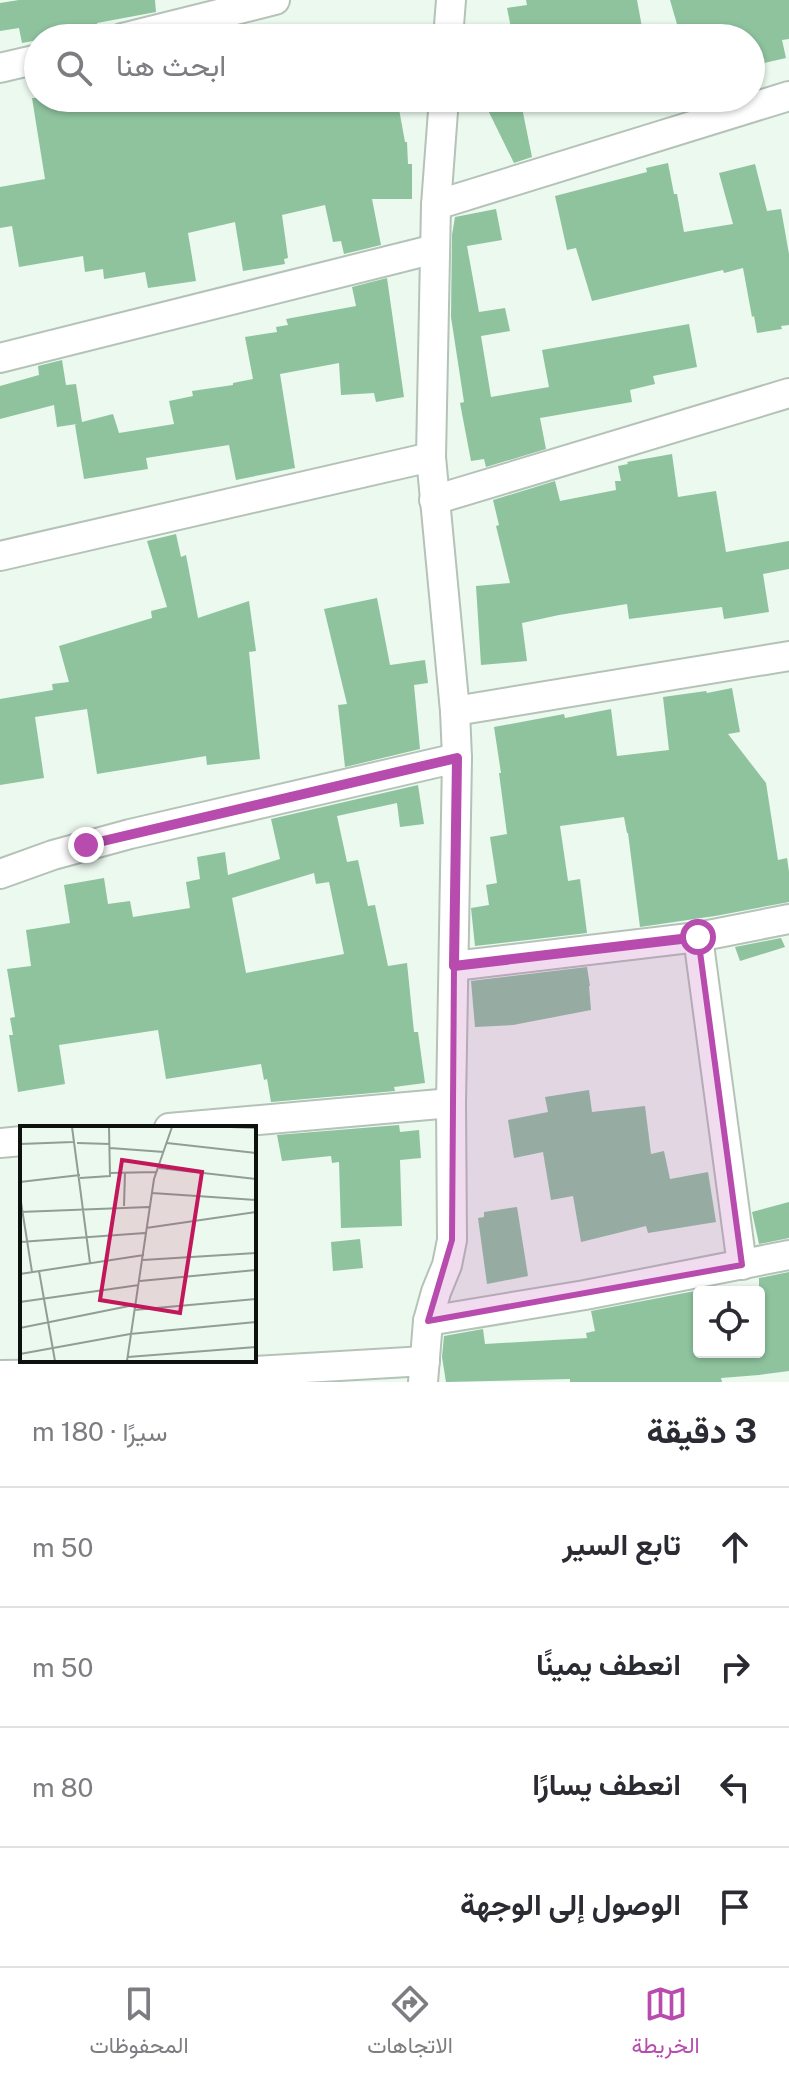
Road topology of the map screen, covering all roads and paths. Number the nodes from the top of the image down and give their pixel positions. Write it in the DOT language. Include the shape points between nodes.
graph roads {
  1 [pos="275,0"];
  2 [pos="455,1"];
  3 [pos="178,24"];
  4 [pos="451,24"];
  5 [pos="24,62"];
  6 [pos="0,68"];
  7 [pos="789,96"];
  8 [pos="765,103"];
  9 [pos="443,112"];
  10 [pos="737,112"];
  11 [pos="436,205"];
  12 [pos="435,249"];
  13 [pos="0,358"];
  14 [pos="789,393"];
  15 [pos="431,457"];
  16 [pos="434,500"];
  17 [pos="0,556"];
  18 [pos="789,656"];
  19 [pos="455,711"];
  20 [pos="457,758"];
  21 [pos="0,874"];
  22 [pos="789,919"];
  23 [pos="698,937"];
  24 [pos="454,966"];
  25 [pos="451,1103"];
  26 [pos="192,1126"];
  27 [pos="20,1141"];
  28 [pos="0,1143"];
  29 [pos="789,1255"];
  30 [pos="742,1265"];
  31 [pos="428,1321"];
  32 [pos="424,1372"];
  33 [pos="0,1375"];
  1 -- 3 [label="street"];
  2 -- 4 [label="street"];
  5 -- 6 [label="street"];
  7 -- 8 [label="street"];
  9 -- 11 [label="street"];
  10 -- 11 [label="street"];
  11 -- 12 [label="street"];
  12 -- 13 [label="street"];
  12 -- 15 [label="street"];
  14 -- 16 [label="street"];
  15 -- 16 [label="street"];
  15 -- 17 [label="street"];
  16 -- 19 [label="street"];
  18 -- 19 [label="street"];
  19 -- 20 [label="street"];
  20 -- 21 [label="street" via="130,834"];
  20 -- 24 [label="street"];
  22 -- 23 [label="street"];
  23 -- 24 [label="street"];
  23 -- 30 [label="street"];
  24 -- 25 [label="street"];
  25 -- 26 [label="street"];
  25 -- 31 [label="street" via="452,1240"];
  27 -- 28 [label="street"];
  29 -- 30 [label="street"];
  30 -- 31 [label="street"];
  31 -- 32 [label="street"];
  32 -- 33 [label="street"];
}
